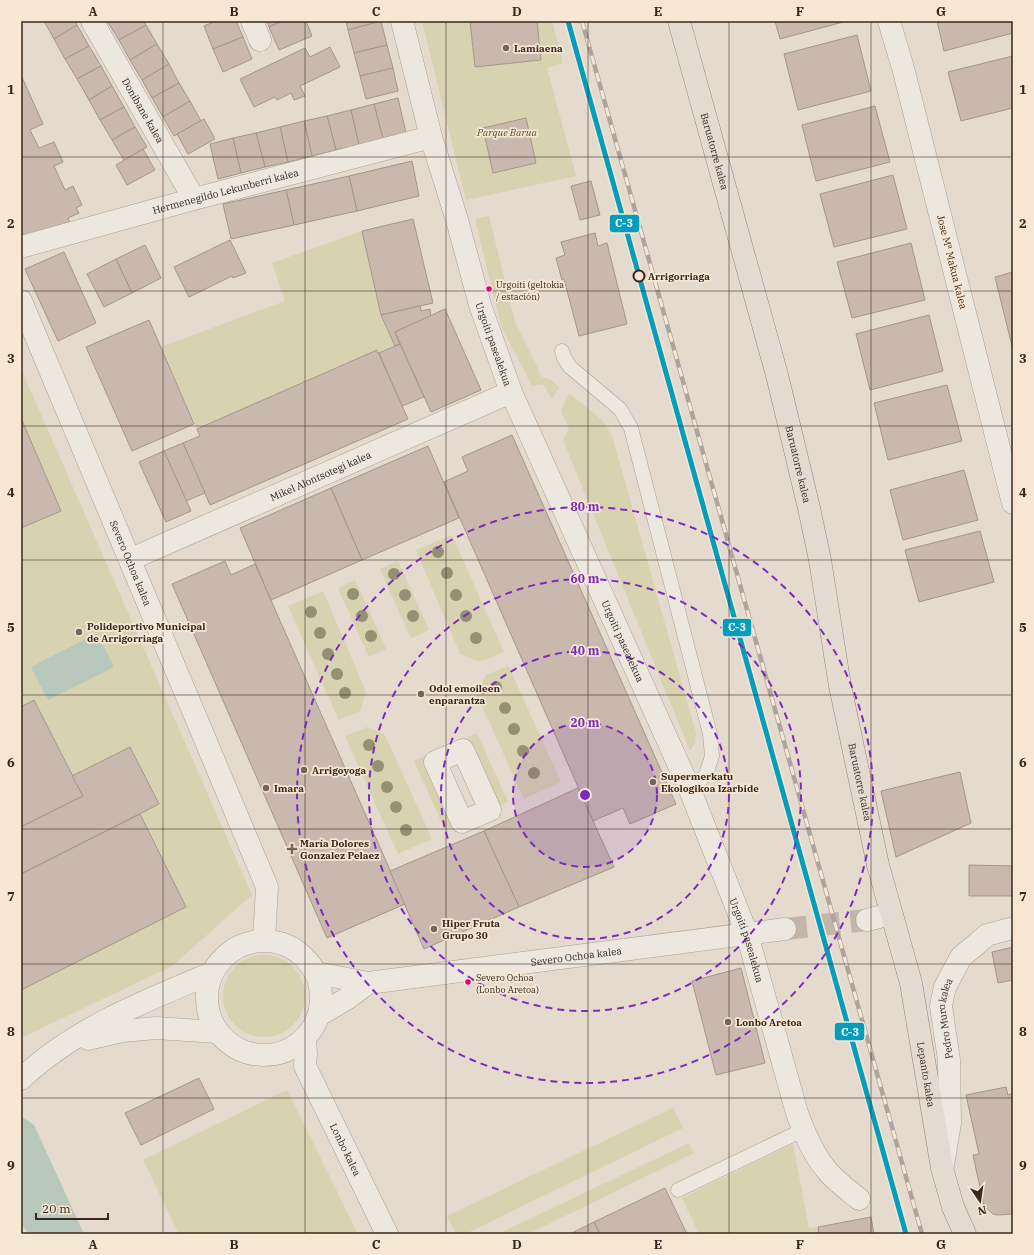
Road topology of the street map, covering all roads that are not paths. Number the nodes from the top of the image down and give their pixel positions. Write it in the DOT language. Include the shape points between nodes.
graph roads {
  1 [pos="92,21"];
  2 [pos="402,21"];
  3 [pos="679,21"];
  4 [pos="890,21"];
  5 [pos="431,137"];
  6 [pos="194,199"];
  7 [pos="21,247"];
  8 [pos="21,301"];
  9 [pos="562,351"];
  10 [pos="511,392"];
  11 [pos="1013,503"];
  12 [pos="131,559"];
  13 [pos="690,790"];
  14 [pos="891,914"];
  15 [pos="867,920"];
  16 [pos="1013,928"];
  17 [pos="785,929"];
  18 [pos="747,934"];
  19 [pos="264,940"];
  20 [pos="212,973"];
  21 [pos="317,973"];
  22 [pos="368,983"];
  23 [pos="319,1015"];
  24 [pos="218,1032"];
  25 [pos="305,1038"];
  26 [pos="66,1044"];
  27 [pos="282,1052"];
  28 [pos="305,1066"];
  29 [pos="21,1079"];
  30 [pos="803,1130"];
  31 [pos="942,1168"];
  32 [pos="678,1190"];
  33 [pos="859,1199"];
  34 [pos="386,1234"];
  35 [pos="965,1234"];
  1 -- 6 [label="street, Donibane kalea"];
  2 -- 5 [label="street, Urgoiti pasealekua"];
  3 -- 14 [label="main road, Baruatorre kalea" via="776,375 809,508 840,686"];
  4 -- 11 [label="street, Jose Mª Makua kalea"];
  5 -- 6 [label="street, Hermenegildo Lekunberri kalea"];
  5 -- 10 [label="street, Urgoiti pasealekua" via="480,305"];
  6 -- 7 [label="street, Hermenegildo Lekunberri kalea"];
  8 -- 12 [label="street, Severo Ochoa kalea"];
  9 -- 13 [label="lane" via="570,366 620,409 631,428 710,734 712,756 706,775"];
  10 -- 12 [label="street, Mikel Alontsotegi kalea"];
  10 -- 13 [label="street, Urgoiti pasealekua"];
  12 -- 19 [label="street, Severo Ochoa kalea" via="268,886"];
  13 -- 18 [label="street, Urgoiti pasealekua"];
  14 -- 15 [label="street"];
  14 -- 31 [label="main road, Lepanto kalea" via="911,982"];
  16 -- 31 [label="street, Pedro Muro kalea" via="987,935 961,957 945,987 941,1006 949,1060 950,1123"];
  17 -- 18 [label="street, Severo Ochoa kalea"];
  18 -- 22 [label="street, Severo Ochoa kalea"];
  18 -- 30 [label="street, Urgoiti pasealekua"];
  19 -- 20 [label="street" via="248,942 233,949"];
  19 -- 21 [label="street" via="280,942 295,949 308,960"];
  20 -- 24 [label="street" via="207,987 207,1003 210,1018"];
  20 -- 26 [label="street" via="150,998"];
  21 -- 22 [label="street, Severo Ochoa kalea"];
  21 -- 23 [label="street" via="322,989"];
  22 -- 23 [label="street, Severo Ochoa kalea"];
  23 -- 25 [label="street"];
  24 -- 26 [label="street" via="156,1028 122,1031"];
  24 -- 27 [label="street" via="240,1050 268,1055"];
  25 -- 27 [label="street"];
  25 -- 28 [label="street, Lonbo kalea"];
  26 -- 29 [label="street" via="38,1062"];
  27 -- 28 [label="street"];
  28 -- 34 [label="street, Lonbo kalea"];
  30 -- 32 [label="lane"];
  30 -- 33 [label="street, Urgoiti pasealekua" via="825,1169"];
  31 -- 35 [label="main road, Lepanto kalea" via="953,1207"];
}
